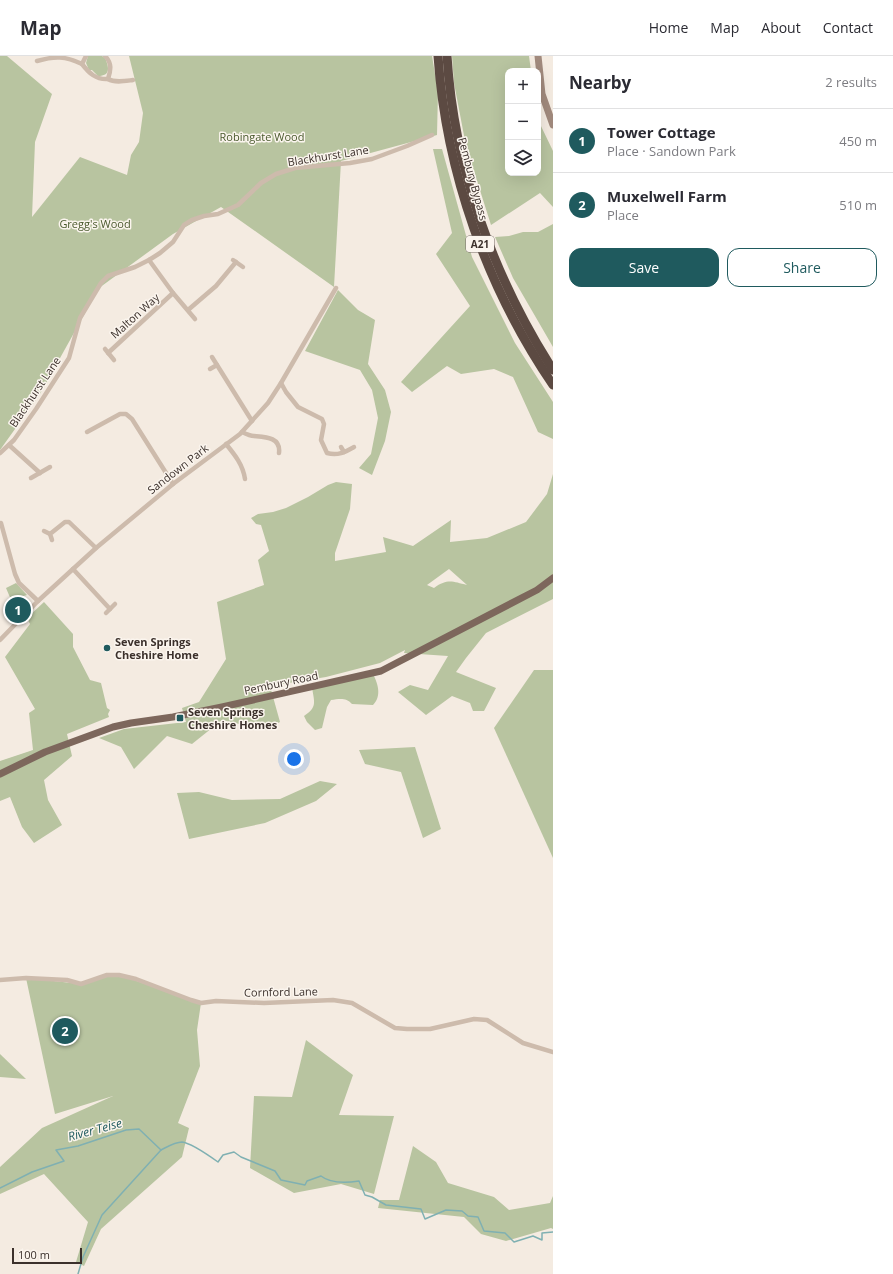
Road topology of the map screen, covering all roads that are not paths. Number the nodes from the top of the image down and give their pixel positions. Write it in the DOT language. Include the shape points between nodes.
graph roads {
  1 [pos="86,56"];
  2 [pos="105,56"];
  3 [pos="438,56"];
  4 [pos="447,56"];
  5 [pos="538,56"];
  6 [pos="37,61"];
  7 [pos="82,64"];
  8 [pos="108,79"];
  9 [pos="133,80"];
  10 [pos="553,125"];
  11 [pos="432,135"];
  12 [pos="149,260"];
  13 [pos="242,267"];
  14 [pos="336,288"];
  15 [pos="173,293"];
  16 [pos="188,310"];
  17 [pos="195,319"];
  18 [pos="212,357"];
  19 [pos="114,360"];
  20 [pos="217,365"];
  21 [pos="210,368"];
  22 [pos="553,370"];
  23 [pos="281,383"];
  24 [pos="553,385"];
  25 [pos="252,421"];
  26 [pos="87,432"];
  27 [pos="242,432"];
  28 [pos="226,444"];
  29 [pos="9,445"];
  30 [pos="341,447"];
  31 [pos="354,447"];
  32 [pos="344,452"];
  33 [pos="0,453"];
  34 [pos="279,453"];
  35 [pos="50,468"];
  36 [pos="40,473"];
  37 [pos="31,478"];
  38 [pos="245,479"];
  39 [pos="173,484"];
  40 [pos="1,523"];
  41 [pos="44,531"];
  42 [pos="50,534"];
  43 [pos="52,540"];
  44 [pos="96,548"];
  45 [pos="73,569"];
  46 [pos="553,578"];
  47 [pos="38,601"];
  48 [pos="115,604"];
  49 [pos="110,609"];
  50 [pos="106,613"];
  51 [pos="0,640"];
  52 [pos="0,774"];
  53 [pos="0,980"];
  54 [pos="553,1052"];
  1 -- 7 [label="street"];
  2 -- 8 [label="street" via="110,61 111,68"];
  3 -- 24 [label="highway, Pembury Bypass / A21" via="449,138 482,251 522,335"];
  4 -- 22 [label="highway, Pembury Bypass / A21" via="463,163 478,216 516,306"];
  5 -- 10 [label="street" via="542,94"];
  6 -- 7 [label="street" via="50,57 65,57"];
  7 -- 8 [label="street" via="95,77"];
  8 -- 9 [label="street"];
  11 -- 12 [label="street, Blackhurst Lane" via="372,158 350,163 295,168 276,174 261,183 238,205 184,225 173,242"];
  12 -- 15 [label="street, Malton Way"];
  12 -- 29 [label="street, Blackhurst Lane" via="108,276 101,283 80,318 69,358"];
  13 -- 16 [label="street" via="234,261 216,286"];
  14 -- 23 [label="street, Sandown Park"];
  15 -- 16 [label="street, Malton Way"];
  15 -- 19 [label="street, Malton Way" via="106,351"];
  16 -- 17 [label="street, Malton Way"];
  18 -- 20 [label="street"];
  20 -- 21 [label="street"];
  20 -- 25 [label="street"];
  23 -- 25 [label="street, Sandown Park"];
  23 -- 32 [label="street" via="298,407 322,419 324,424 321,440 327,453 334,455"];
  25 -- 27 [label="street, Sandown Park"];
  26 -- 39 [label="street" via="120,414 126,414 132,419"];
  27 -- 28 [label="street, Sandown Park"];
  27 -- 34 [label="street" via="272,439 280,448"];
  28 -- 38 [label="street" via="239,461"];
  28 -- 39 [label="street, Sandown Park"];
  29 -- 33 [label="street, Blackhurst Lane"];
  29 -- 36 [label="street"];
  30 -- 32 [label="street"];
  31 -- 32 [label="street"];
  35 -- 36 [label="street"];
  36 -- 37 [label="street"];
  39 -- 44 [label="street, Sandown Park"];
  40 -- 47 [label="street" via="19,583"];
  41 -- 42 [label="street"];
  42 -- 43 [label="street"];
  42 -- 44 [label="street" via="65,522 69,522"];
  44 -- 45 [label="street, Sandown Park"];
  45 -- 47 [label="street, Sandown Park"];
  45 -- 49 [label="street"];
  46 -- 52 [label="main road, Pembury Road" via="536,591 382,672 173,717 131,722 45,752"];
  47 -- 51 [label="street, Sandown Park"];
  48 -- 49 [label="street"];
  49 -- 50 [label="street"];
  53 -- 54 [label="street, Cornford Lane" via="67,980 81,984 107,975 119,975 201,1003 333,1000 352,1003 395,1028 407,1029 430,1029 474,1019 487,1020 523,1043"];
}
